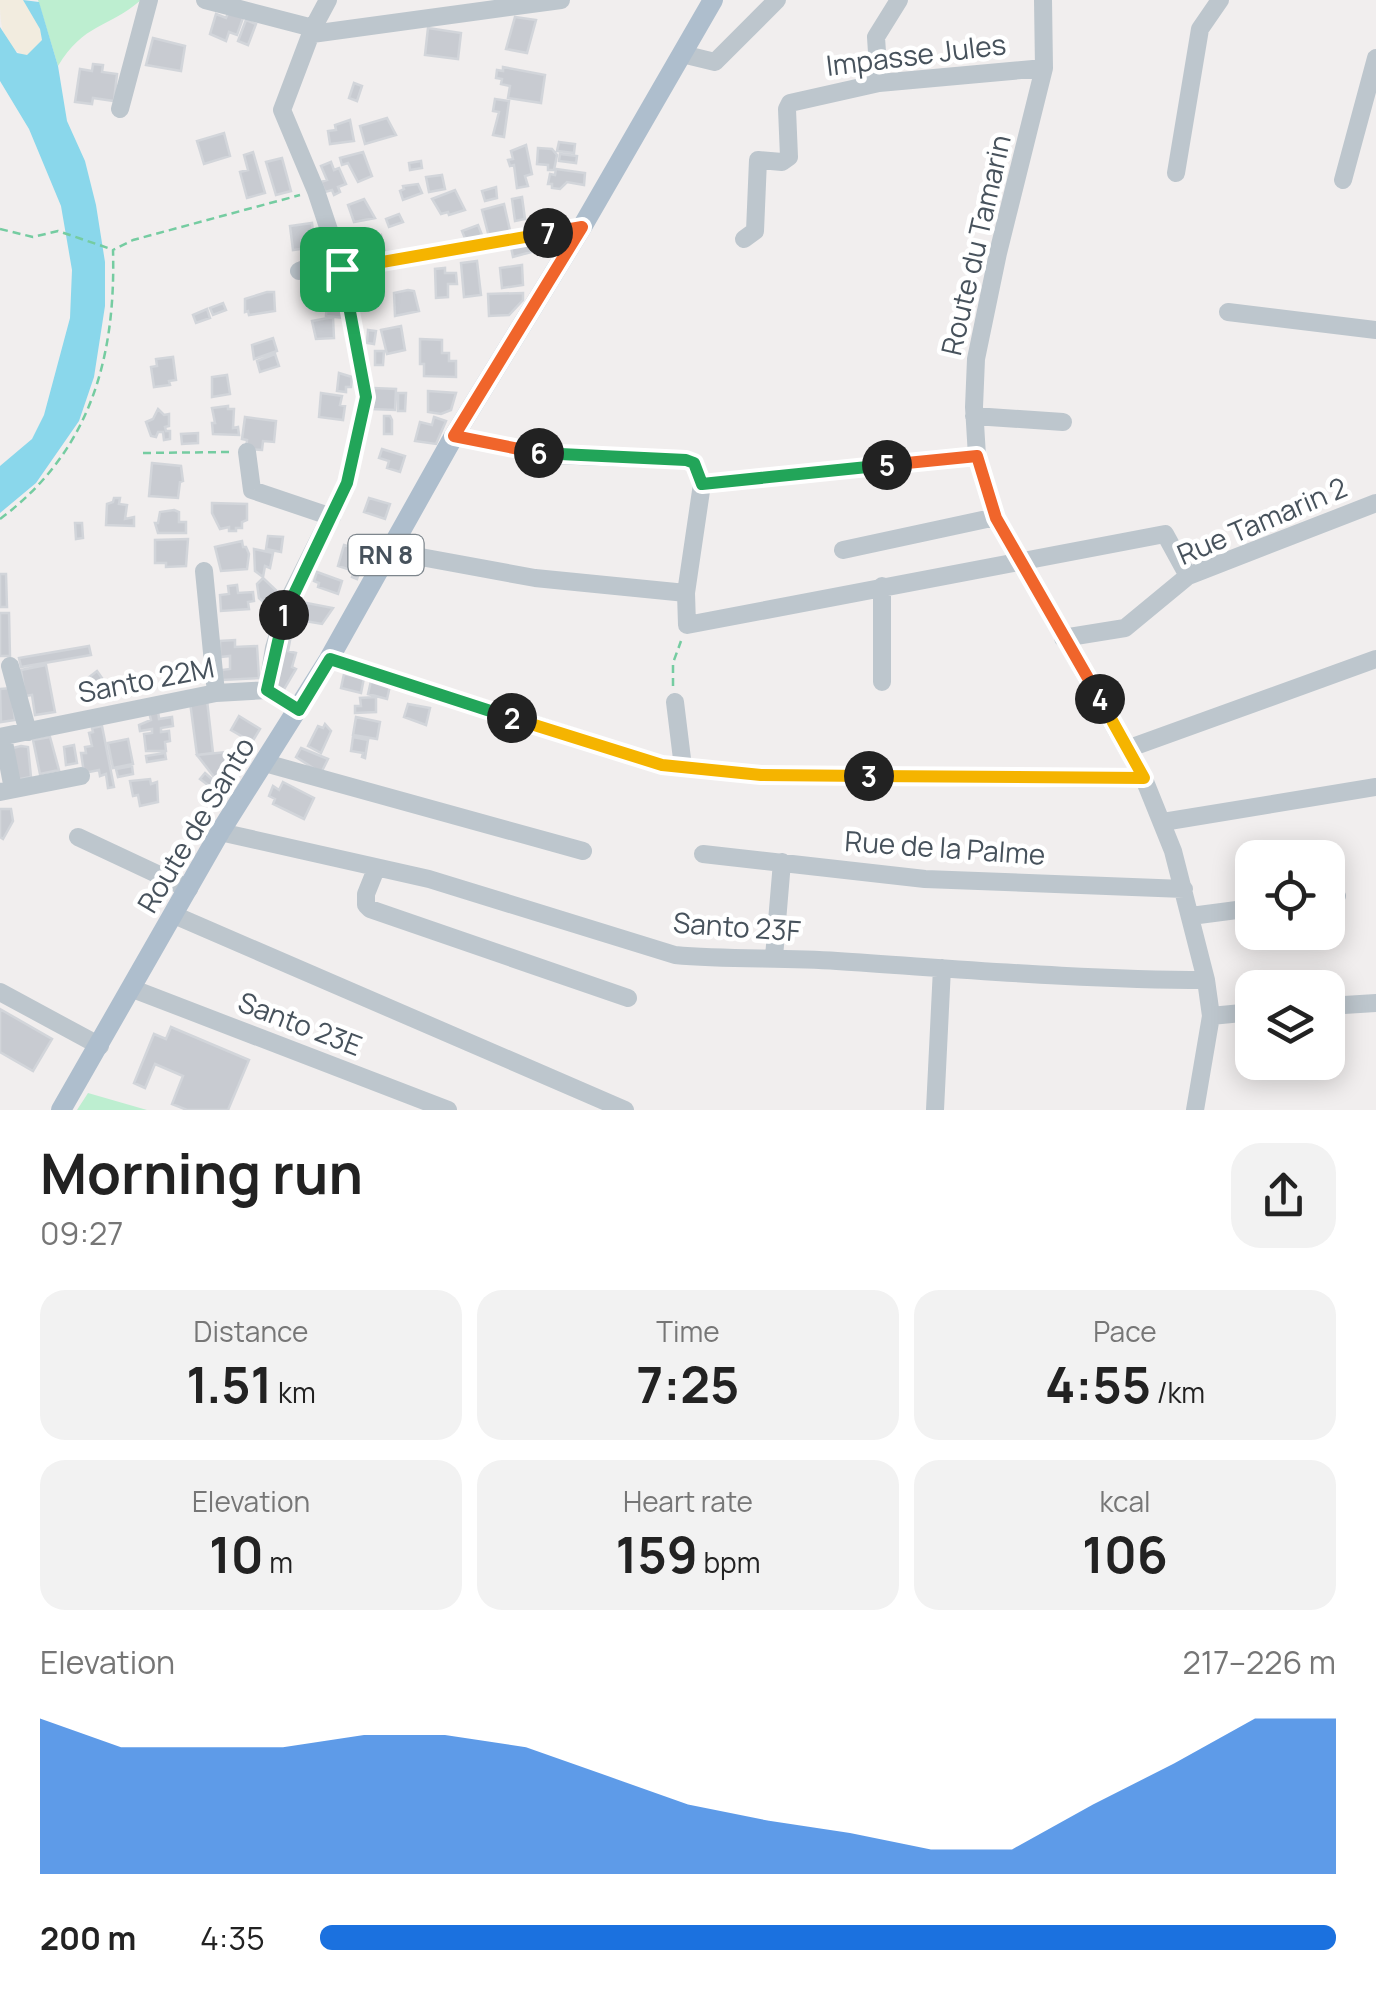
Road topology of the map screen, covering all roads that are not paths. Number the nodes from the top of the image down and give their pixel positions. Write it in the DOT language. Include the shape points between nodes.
graph roads {
  1 [pos="149,0"];
  2 [pos="204,0"];
  3 [pos="328,0"];
  4 [pos="561,0"];
  5 [pos="712,0"];
  6 [pos="777,0"];
  7 [pos="899,0"];
  8 [pos="1043,0"];
  9 [pos="1220,0"];
  10 [pos="313,31"];
  11 [pos="682,54"];
  12 [pos="1376,58"];
  13 [pos="1044,68"];
  14 [pos="879,83"];
  15 [pos="120,110"];
  16 [pos="1176,173"];
  17 [pos="1343,180"];
  18 [pos="582,227"];
  19 [pos="744,239"];
  20 [pos="340,262"];
  21 [pos="299,271"];
  22 [pos="1228,312"];
  23 [pos="1376,330"];
  24 [pos="974,416"];
  25 [pos="1063,422"];
  26 [pos="454,436"];
  27 [pos="247,452"];
  28 [pos="977,456"];
  29 [pos="702,484"];
  30 [pos="1376,503"];
  31 [pos="332,517"];
  32 [pos="996,518"];
  33 [pos="843,550"];
  34 [pos="388,551"];
  35 [pos="1018,560"];
  36 [pos="204,571"];
  37 [pos="1188,576"];
  38 [pos="882,586"];
  39 [pos="686,593"];
  40 [pos="1064,638"];
  41 [pos="330,659"];
  42 [pos="1376,659"];
  43 [pos="10,666"];
  44 [pos="882,682"];
  45 [pos="267,690"];
  46 [pos="216,693"];
  47 [pos="674,698"];
  48 [pos="299,710"];
  49 [pos="28,732"];
  50 [pos="1,737"];
  51 [pos="1127,749"];
  52 [pos="264,762"];
  53 [pos="683,767"];
  54 [pos="81,776"];
  55 [pos="1144,778"];
  56 [pos="1376,787"];
  57 [pos="7,790"];
  58 [pos="1163,822"];
  59 [pos="220,832"];
  60 [pos="78,837"];
  61 [pos="583,851"];
  62 [pos="703,854"];
  63 [pos="782,862"];
  64 [pos="376,869"];
  65 [pos="189,889"];
  66 [pos="1184,889"];
  67 [pos="1235,910"];
  68 [pos="174,916"];
  69 [pos="1191,916"];
  70 [pos="774,957"];
  71 [pos="942,968"];
  72 [pos="1206,980"];
  73 [pos="133,988"];
  74 [pos="0,992"];
  75 [pos="628,998"];
  76 [pos="1376,1003"];
  77 [pos="1345,1005"];
  78 [pos="1235,1014"];
  79 [pos="1211,1016"];
  80 [pos="100,1046"];
  81 [pos="61,1110"];
  82 [pos="448,1110"];
  83 [pos="625,1110"];
  84 [pos="935,1110"];
  85 [pos="1194,1110"];
  1 -- 15 [label="street"];
  2 -- 10 [label="street"];
  3 -- 10 [label="street"];
  4 -- 10 [label="street"];
  5 -- 11 [label="main road, Route de Santo / RN 8"];
  6 -- 11 [label="street" via="715,62"];
  7 -- 14 [label="street" via="876,37"];
  8 -- 13 [label="street, Route du Tamarin"];
  9 -- 16 [label="street" via="1200,29"];
  10 -- 20 [label="street" via="282,110"];
  11 -- 18 [label="main road, Route de Santo / RN 8"];
  12 -- 17 [label="street"];
  13 -- 14 [label="street, Impasse Jules"];
  13 -- 24 [label="street, Route du Tamarin" via="976,359"];
  14 -- 19 [label="street, Impasse Jules" via="790,103 788,157 758,160 755,232"];
  18 -- 20 [label="street"];
  18 -- 26 [label="main road, Route de Santo / RN 8"];
  20 -- 21 [label="street"];
  20 -- 31 [label="street" via="366,397 347,483"];
  22 -- 23 [label="street"];
  24 -- 25 [label="street"];
  24 -- 28 [label="street, Route du Tamarin"];
  26 -- 29 [label="street" via="550,455 686,460"];
  26 -- 34 [label="main road, Route de Santo / RN 8"];
  27 -- 31 [label="street" via="252,490"];
  28 -- 29 [label="street"];
  28 -- 32 [label="street, Route du Tamarin"];
  29 -- 39 [label="street"];
  30 -- 37 [label="street, Rue Tamarin 2"];
  31 -- 45 [label="street" via="288,601"];
  32 -- 33 [label="street"];
  32 -- 35 [label="street, Route du Tamarin"];
  34 -- 39 [label="street" via="534,578"];
  34 -- 41 [label="main road, Route de Santo / RN 8"];
  35 -- 37 [label="street" via="1166,534"];
  35 -- 38 [label="street"];
  35 -- 40 [label="street, Route du Tamarin"];
  36 -- 46 [label="street"];
  37 -- 40 [label="street, Rue Tamarin 2" via="1125,628"];
  38 -- 39 [label="street" via="688,625"];
  38 -- 44 [label="street"];
  40 -- 51 [label="street, Route du Tamarin"];
  41 -- 48 [label="main road, Route de Santo / RN 8"];
  41 -- 53 [label="street"];
  42 -- 51 [label="street"];
  43 -- 49 [label="street"];
  45 -- 46 [label="street, Santo 22M"];
  45 -- 48 [label="street"];
  46 -- 49 [label="street, Santo 22M"];
  47 -- 53 [label="street"];
  48 -- 52 [label="main road, Route de Santo / RN 8"];
  49 -- 50 [label="street, Santo 22M"];
  50 -- 57 [label="street"];
  51 -- 55 [label="street, Route du Tamarin"];
  52 -- 59 [label="main road, Route de Santo / RN 8"];
  52 -- 61 [label="street"];
  53 -- 55 [label="street" via="761,775"];
  54 -- 57 [label="street"];
  55 -- 58 [label="street, Route du Tamarin"];
  56 -- 58 [label="street"];
  58 -- 66 [label="street, Route du Tamarin"];
  59 -- 64 [label="street, Santo 23F"];
  59 -- 65 [label="main road, Route de Santo / RN 8"];
  60 -- 65 [label="street"];
  62 -- 63 [label="street, Rue de la Palme"];
  63 -- 66 [label="street, Rue de la Palme" via="925,879"];
  63 -- 70 [label="street"];
  64 -- 70 [label="street, Santo 23F" via="429,878 676,955"];
  64 -- 75 [label="street" via="366,894 370,910"];
  65 -- 68 [label="main road, Route de Santo / RN 8"];
  66 -- 69 [label="street, Route du Tamarin"];
  67 -- 69 [label="street"];
  68 -- 73 [label="main road, Route de Santo / RN 8"];
  68 -- 83 [label="street"];
  69 -- 72 [label="street, Route du Tamarin"];
  70 -- 71 [label="street, Santo 23F"];
  71 -- 72 [label="street, Santo 23F"];
  71 -- 84 [label="street"];
  72 -- 79 [label="street, Route du Tamarin"];
  73 -- 80 [label="main road, Route de Santo / RN 8"];
  73 -- 82 [label="street, Santo 23E"];
  74 -- 80 [label="street"];
  76 -- 77 [label="street"];
  78 -- 79 [label="street"];
  79 -- 85 [label="street, Route du Tamarin"];
  80 -- 81 [label="main road, Route de Santo / RN 8"];
}
